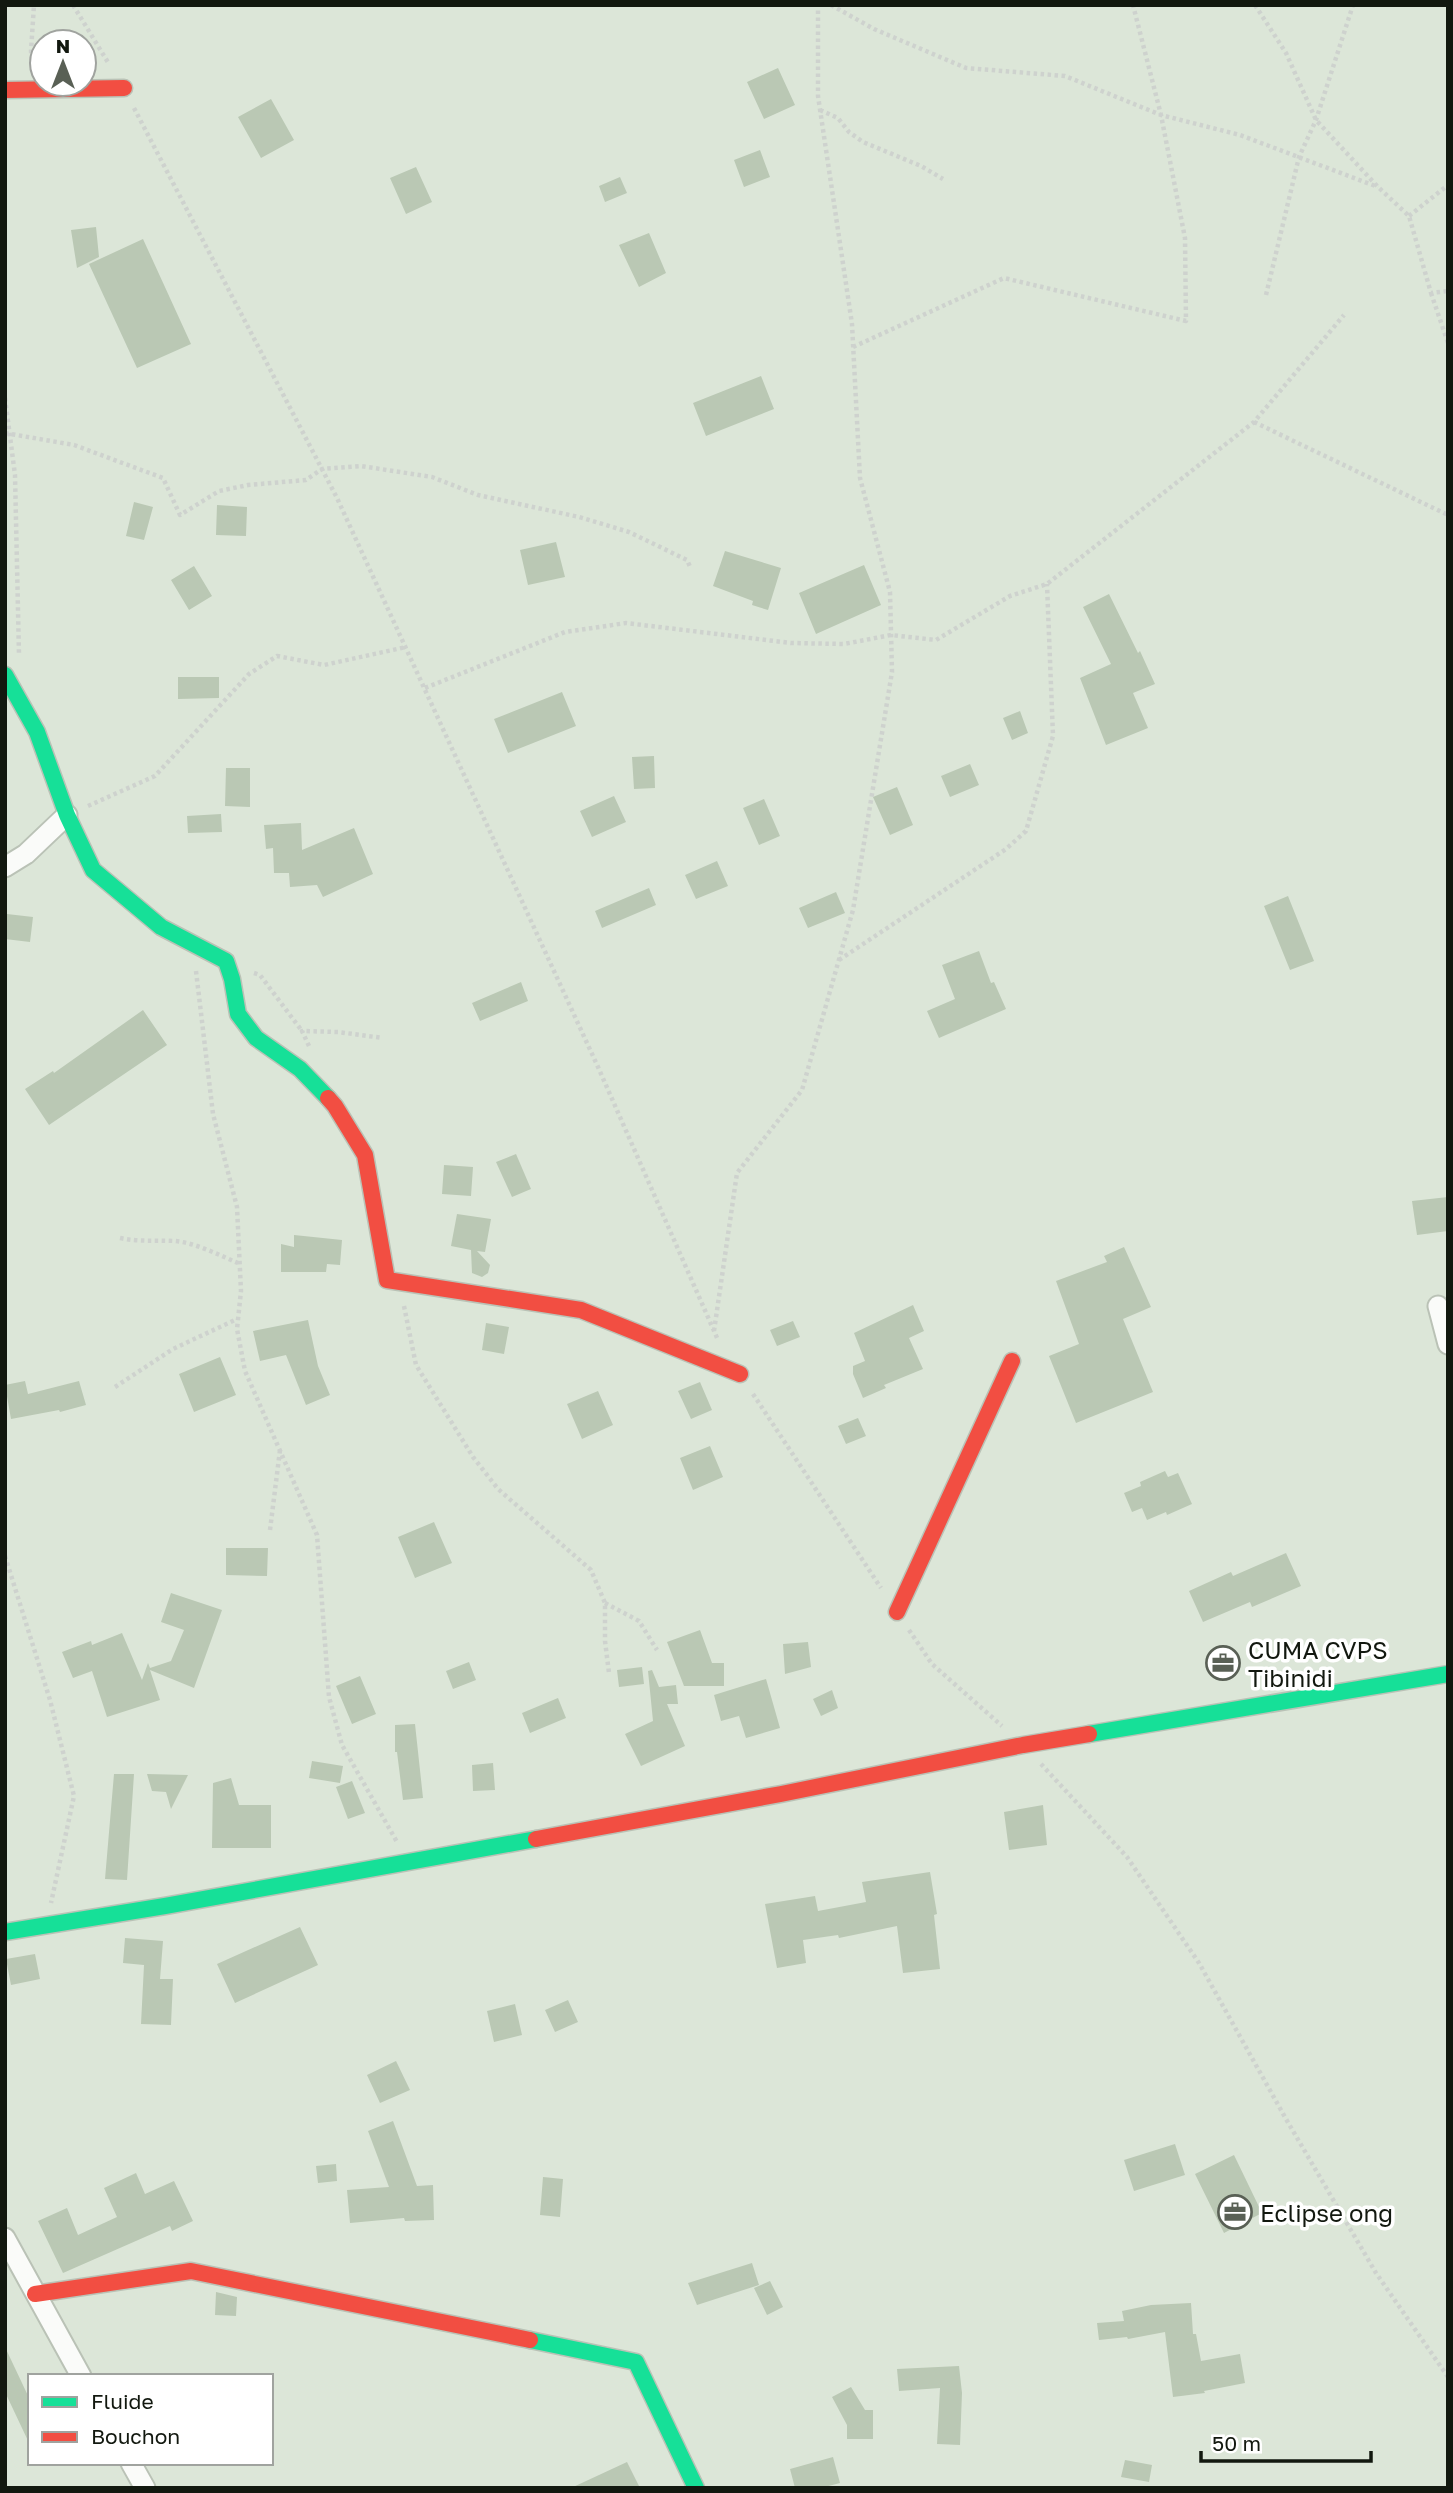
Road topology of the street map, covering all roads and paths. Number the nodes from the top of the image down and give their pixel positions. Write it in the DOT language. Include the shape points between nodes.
graph roads {
  1 [pos="34,5"];
  2 [pos="73,5"];
  3 [pos="818,5"];
  4 [pos="831,5"];
  5 [pos="1133,5"];
  6 [pos="1255,5"];
  7 [pos="1353,5"];
  8 [pos="32,28"];
  9 [pos="98,88"];
  10 [pos="124,88"];
  11 [pos="28,89"];
  12 [pos="5,90"];
  13 [pos="820,109"];
  14 [pos="1161,116"];
  15 [pos="1316,120"];
  16 [pos="1299,157"];
  17 [pos="943,179"];
  18 [pos="1448,185"];
  19 [pos="1378,187"];
  20 [pos="1409,216"];
  21 [pos="1448,291"];
  22 [pos="1431,293"];
  23 [pos="1266,295"];
  24 [pos="1343,316"];
  25 [pos="1448,343"];
  26 [pos="853,347"];
  27 [pos="5,398"];
  28 [pos="1254,422"];
  29 [pos="7,433"];
  30 [pos="322,469"];
  31 [pos="1448,515"];
  32 [pos="691,569"];
  33 [pos="1048,584"];
  34 [pos="891,635"];
  35 [pos="406,647"];
  36 [pos="20,664"];
  37 [pos="5,675"];
  38 [pos="425,688"];
  39 [pos="67,815"];
  40 [pos="5,867"];
  41 [pos="191,943"];
  42 [pos="839,960"];
  43 [pos="226,961"];
  44 [pos="302,1031"];
  45 [pos="383,1038"];
  46 [pos="312,1052"];
  47 [pos="120,1238"];
  48 [pos="239,1264"];
  49 [pos="399,1282"];
  50 [pos="1438,1306"];
  51 [pos="238,1319"];
  52 [pos="714,1332"];
  53 [pos="719,1343"];
  54 [pos="1448,1344"];
  55 [pos="1012,1361"];
  56 [pos="740,1374"];
  57 [pos="115,1387"];
  58 [pos="280,1449"];
  59 [pos="270,1530"];
  60 [pos="5,1556"];
  61 [pos="605,1603"];
  62 [pos="897,1612"];
  63 [pos="657,1650"];
  64 [pos="609,1673"];
  65 [pos="1448,1674"];
  66 [pos="1023,1745"];
  67 [pos="408,1862"];
  68 [pos="46,1927"];
  69 [pos="5,1931"];
  70 [pos="5,2238"];
  71 [pos="35,2294"];
  72 [pos="80,2374"];
  73 [pos="1448,2377"];
  74 [pos="132,2465"];
  75 [pos="145,2488"];
  76 [pos="696,2488"];
  1 -- 8 [label="path"];
  2 -- 10 [label="path"];
  3 -- 13 [label="path"];
  4 -- 14 [label="path" via="874,29 966,68 1065,76"];
  5 -- 14 [label="path"];
  6 -- 15 [label="path" via="1286,52"];
  7 -- 15 [label="path"];
  9 -- 10 [label="street"];
  10 -- 30 [label="path"];
  11 -- 12 [label="street"];
  13 -- 17 [label="path" via="838,118 863,142"];
  13 -- 26 [label="path"];
  14 -- 16 [label="path" via="1240,135"];
  14 -- 26 [label="path" via="1185,238 1186,321 1004,278"];
  15 -- 16 [label="path"];
  15 -- 19 [label="path"];
  16 -- 19 [label="path"];
  16 -- 23 [label="path"];
  18 -- 20 [label="path"];
  19 -- 20 [label="path"];
  20 -- 22 [label="path"];
  21 -- 22 [label="path"];
  22 -- 25 [label="path"];
  24 -- 28 [label="path"];
  26 -- 34 [label="path" via="860,478 890,592"];
  27 -- 29 [label="path"];
  28 -- 31 [label="path"];
  28 -- 33 [label="path"];
  29 -- 30 [label="path" via="74,445 163,478 180,515 219,491 306,480"];
  29 -- 36 [label="path" via="15,475"];
  30 -- 32 [label="path" via="361,466 432,477 478,495 629,532 687,560"];
  30 -- 35 [label="path"];
  33 -- 34 [label="path" via="1010,596 936,639"];
  33 -- 42 [label="path" via="1053,736 1026,831"];
  34 -- 38 [label="path" via="844,644 791,643 626,623 565,632"];
  34 -- 42 [label="path" via="888,698 853,910"];
  35 -- 38 [label="path"];
  35 -- 39 [label="path" via="324,665 277,656 249,674 155,776"];
  37 -- 39 [label="street" via="37,732"];
  38 -- 52 [label="path"];
  39 -- 40 [label="street" via="26,854"];
  39 -- 41 [label="street" via="93,870 162,927"];
  41 -- 43 [label="street"];
  41 -- 48 [label="path" via="213,1115 237,1207"];
  42 -- 52 [label="path" via="802,1090 737,1173"];
  43 -- 44 [label="path" via="260,975"];
  43 -- 49 [label="street" via="238,1014 256,1038 300,1069 335,1106 365,1155 387,1280"];
  44 -- 45 [label="path"];
  44 -- 46 [label="path"];
  47 -- 48 [label="path" via="177,1241"];
  48 -- 51 [label="path"];
  49 -- 56 [label="street" via="581,1310"];
  49 -- 61 [label="path" via="416,1366 435,1399 498,1489 591,1570"];
  50 -- 54 [label="street"];
  51 -- 57 [label="path" via="173,1349"];
  51 -- 58 [label="path" via="245,1371"];
  52 -- 53 [label="path"];
  55 -- 62 [label="street"];
  56 -- 62 [label="path"];
  58 -- 59 [label="path"];
  58 -- 67 [label="path" via="317,1535 329,1697 342,1745"];
  60 -- 68 [label="path" via="74,1796"];
  61 -- 63 [label="path" via="639,1621"];
  61 -- 64 [label="path"];
  62 -- 66 [label="path" via="932,1664"];
  65 -- 66 [label="street"];
  66 -- 67 [label="street"];
  66 -- 73 [label="path" via="1127,1857 1199,1963 1376,2273"];
  67 -- 68 [label="street"];
  68 -- 69 [label="street"];
  70 -- 71 [label="street"];
  71 -- 72 [label="street"];
  71 -- 76 [label="street" via="191,2271 636,2361"];
  74 -- 75 [label="street"];
}
